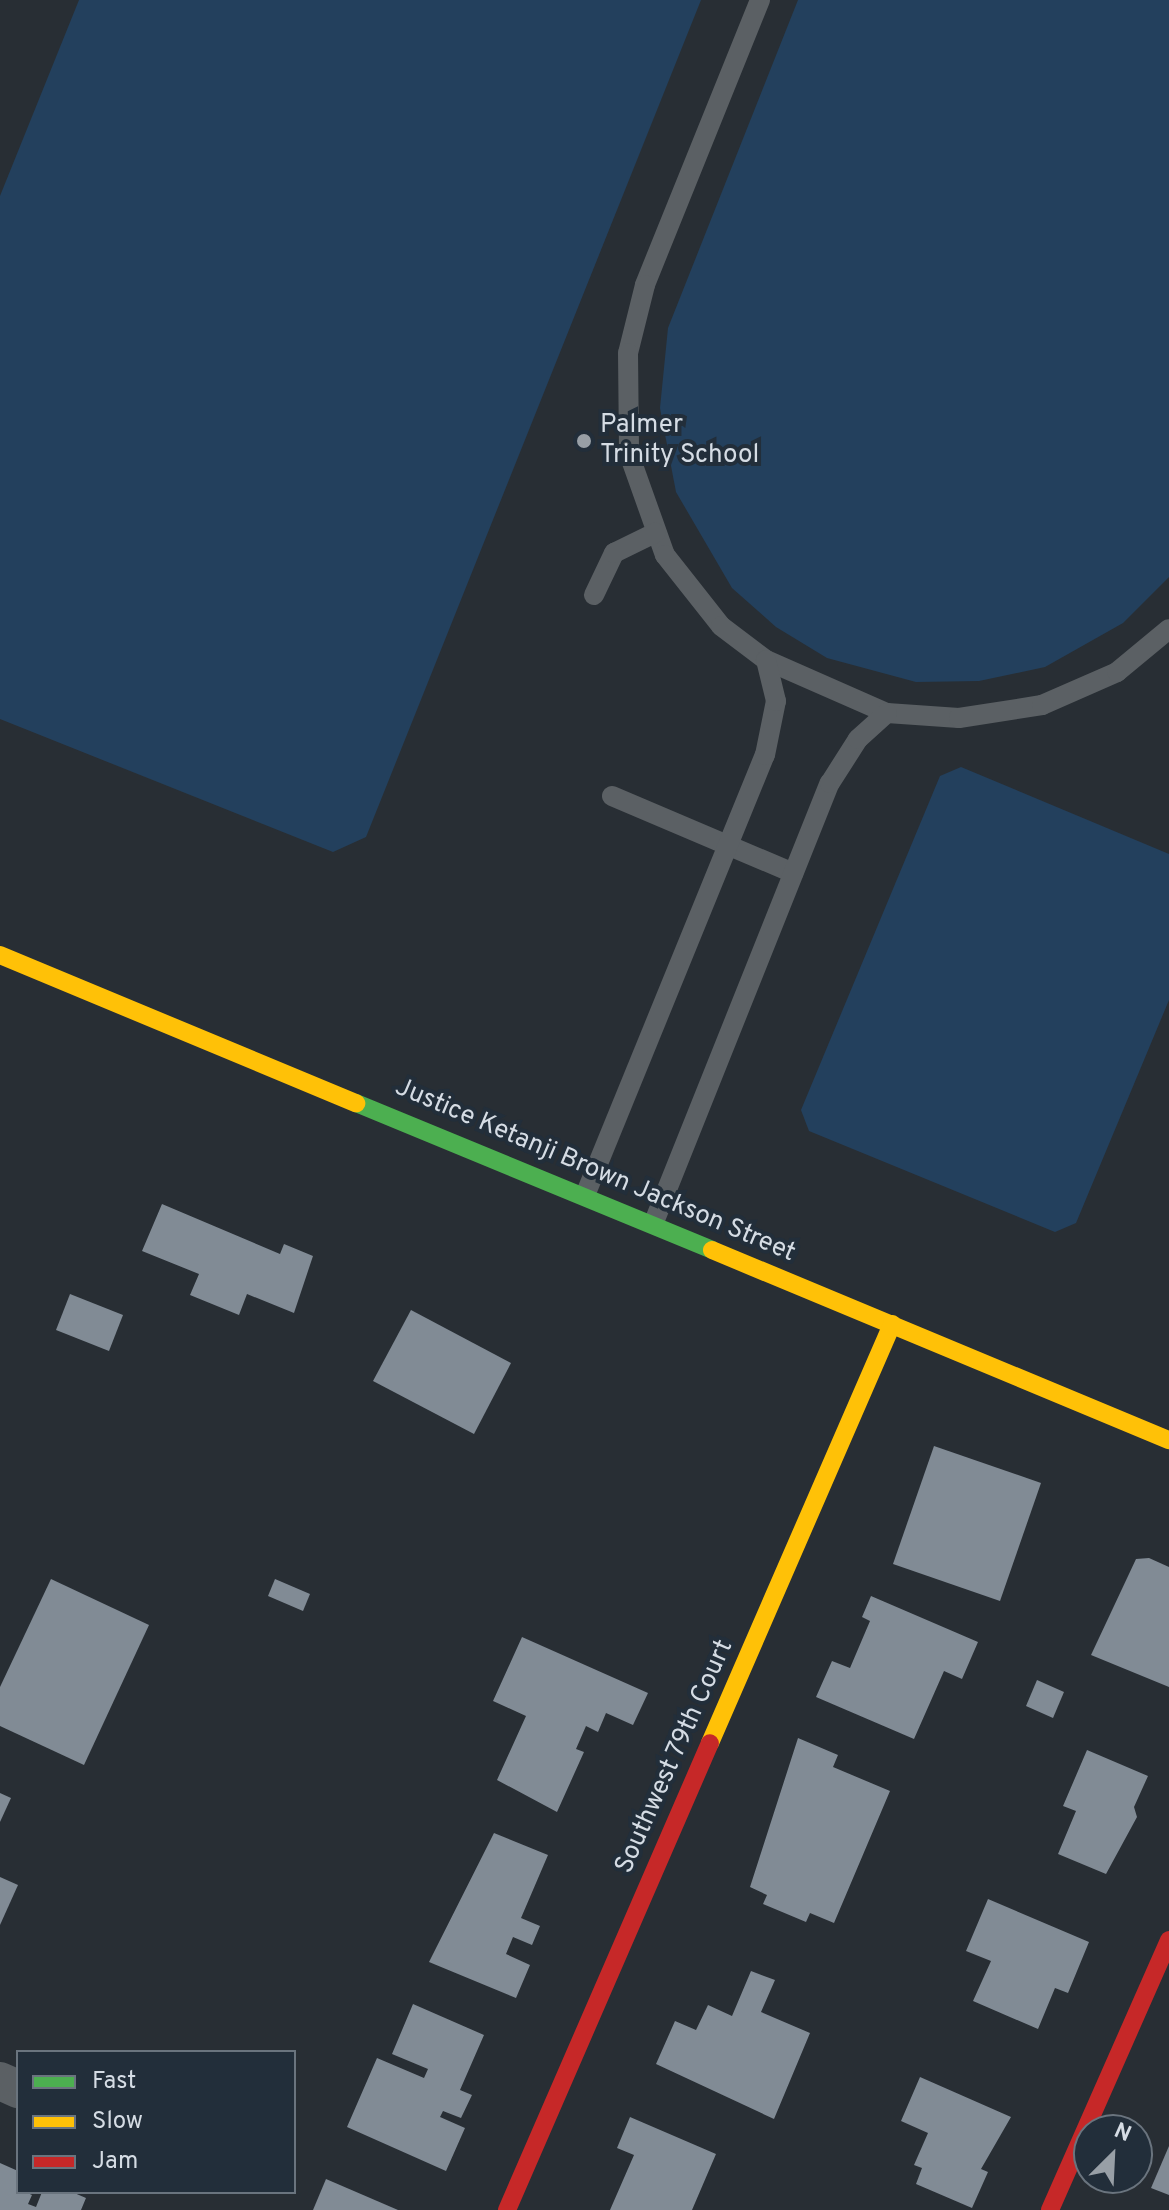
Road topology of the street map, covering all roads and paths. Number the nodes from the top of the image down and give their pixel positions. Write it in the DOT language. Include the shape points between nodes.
graph roads {
  1 [pos="760,0"];
  2 [pos="655,533"];
  3 [pos="594,595"];
  4 [pos="1169,629"];
  5 [pos="766,660"];
  6 [pos="887,713"];
  7 [pos="612,796"];
  8 [pos="728,845"];
  9 [pos="793,873"];
  10 [pos="0,955"];
  11 [pos="586,1193"];
  12 [pos="654,1222"];
  13 [pos="892,1324"];
  14 [pos="1169,1440"];
  15 [pos="1169,1940"];
  16 [pos="507,2210"];
  17 [pos="1050,2210"];
  1 -- 2 [label="lane" via="633,321 625,417 637,487"];
  2 -- 3 [label="lane" via="614,553"];
  2 -- 5 [label="lane" via="690,592"];
  4 -- 6 [label="lane" via="1117,672 1042,705 959,718"];
  5 -- 6 [label="lane"];
  5 -- 8 [label="lane" via="773,724"];
  6 -- 9 [label="lane" via="846,755"];
  7 -- 8 [label="lane"];
  8 -- 9 [label="lane"];
  8 -- 11 [label="lane"];
  9 -- 12 [label="lane"];
  10 -- 11 [label="main road, Justice Ketanji Brown Jackson Street"];
  11 -- 12 [label="main road, Justice Ketanji Brown Jackson Street"];
  12 -- 13 [label="main road, Justice Ketanji Brown Jackson Street"];
  13 -- 14 [label="main road, Justice Ketanji Brown Jackson Street"];
  13 -- 16 [label="main road, Southwest 79th Court"];
  15 -- 17 [label="main road"];
}
